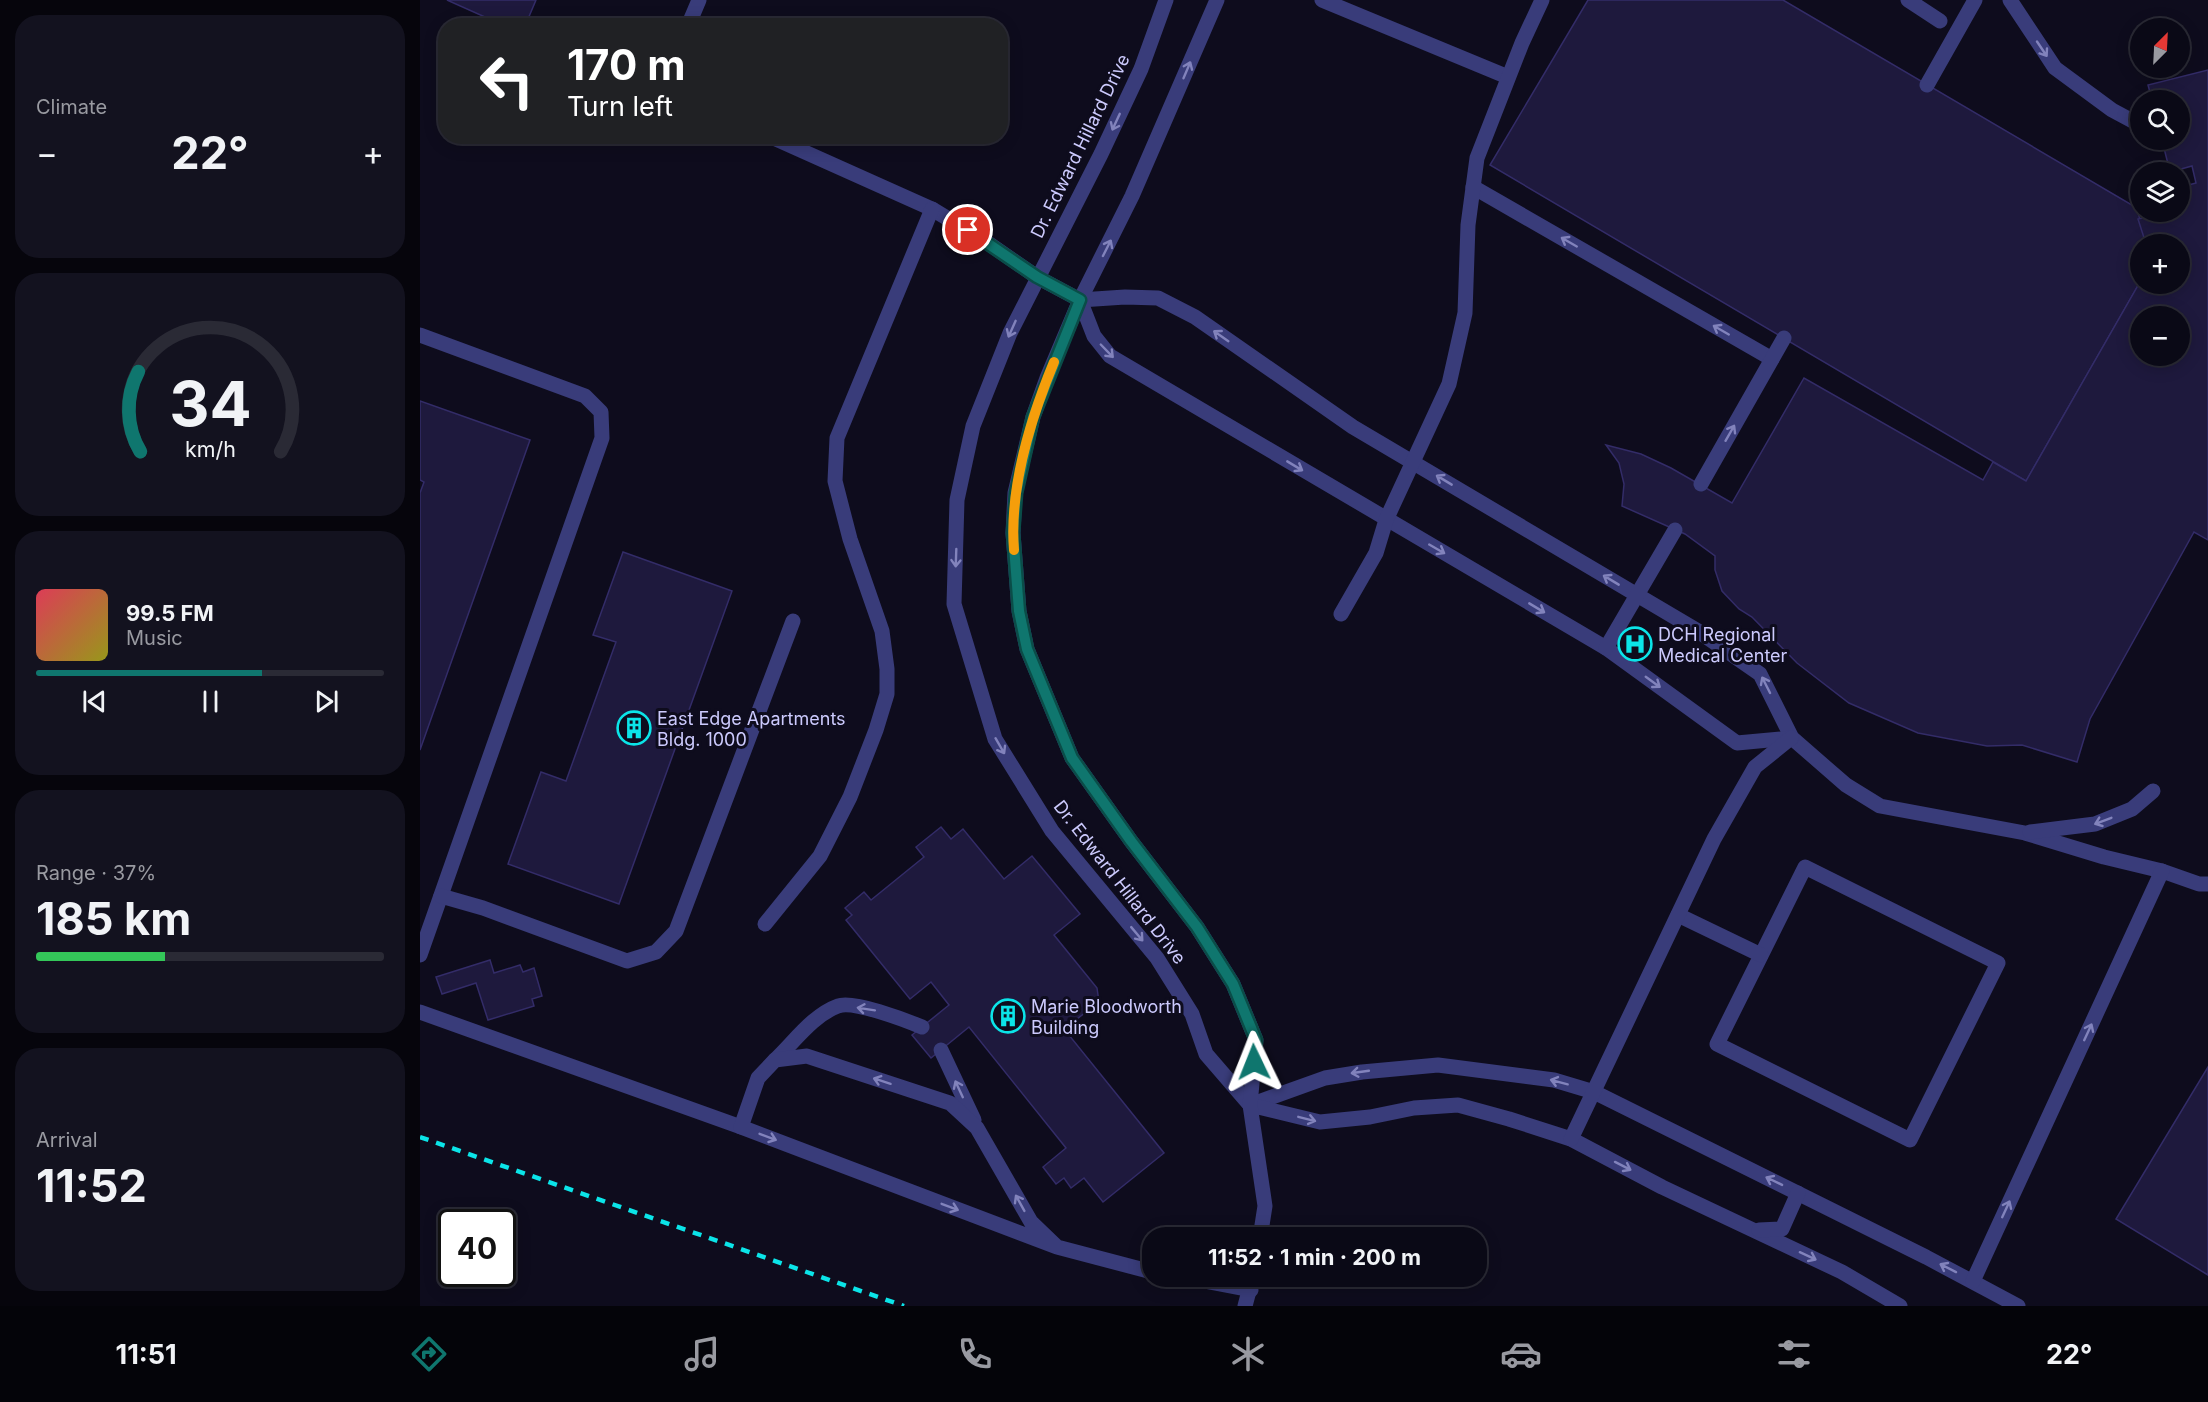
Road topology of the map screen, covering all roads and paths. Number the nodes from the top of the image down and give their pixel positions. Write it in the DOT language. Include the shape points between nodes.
graph roads {
  1 [pos="699,0"];
  2 [pos="1166,0"];
  3 [pos="1217,0"];
  4 [pos="1322,0"];
  5 [pos="1542,0"];
  6 [pos="1908,0"];
  7 [pos="1975,0"];
  8 [pos="2010,0"];
  9 [pos="691,18"];
  10 [pos="1940,21"];
  11 [pos="1508,77"];
  12 [pos="1927,85"];
  13 [pos="2130,120"];
  14 [pos="787,144"];
  15 [pos="1473,187"];
  16 [pos="932,209"];
  17 [pos="1037,277"];
  18 [pos="1080,300"];
  19 [pos="420,335"];
  20 [pos="1784,338"];
  21 [pos="1772,359"];
  22 [pos="1413,462"];
  23 [pos="1701,484"];
  24 [pos="1386,520"];
  25 [pos="1675,530"];
  26 [pos="1636,594"];
  27 [pos="1341,614"];
  28 [pos="792,621"];
  29 [pos="1606,648"];
  30 [pos="1792,738"];
  31 [pos="2153,791"];
  32 [pos="2025,833"];
  33 [pos="2162,871"];
  34 [pos="2208,884"];
  35 [pos="441,896"];
  36 [pos="1678,915"];
  37 [pos="765,924"];
  38 [pos="1761,955"];
  39 [pos="420,956"];
  40 [pos="420,1012"];
  41 [pos="922,1027"];
  42 [pos="941,1050"];
  43 [pos="776,1060"];
  44 [pos="1594,1092"];
  45 [pos="1251,1106"];
  46 [pos="741,1127"];
  47 [pos="977,1128"];
  48 [pos="1570,1139"];
  49 [pos="1798,1193"];
  50 [pos="1262,1227"];
  51 [pos="1756,1231"];
  52 [pos="1057,1248"];
  53 [pos="1142,1269"];
  54 [pos="1973,1281"];
  55 [pos="1251,1287"];
  56 [pos="1245,1306"];
  57 [pos="1900,1306"];
  58 [pos="2018,1306"];
  1 -- 9 [label="street"];
  2 -- 17 [label="street, Dr. Edward Hillard Drive, one-way" via="1121,112"];
  18 -- 3 [label="street, Dr. Edward Hillard Drive, one-way" via="1132,196"];
  4 -- 11 [label="street"];
  5 -- 11 [label="street"];
  6 -- 10 [label="street"];
  7 -- 12 [label="street"];
  8 -- 13 [label="street, one-way" via="2055,68"];
  11 -- 15 [label="street" via="1477,158"];
  14 -- 16 [label="street"];
  21 -- 15 [label="street, one-way"];
  15 -- 22 [label="street" via="1466,313 1449,384"];
  16 -- 17 [label="street"];
  16 -- 37 [label="street" via="837,438 835,482 882,631 887,694 850,797 820,856"];
  17 -- 18 [label="street"];
  17 -- 45 [label="street, Dr. Edward Hillard Drive, one-way" via="1010,333 974,426 957,500 954,604 995,739 1052,831 1157,958 1192,1014 1206,1054"];
  22 -- 18 [label="street, one-way" via="1353,427 1195,317 1158,298"];
  18 -- 24 [label="street, one-way" via="1094,336 1110,356"];
  18 -- 45 [label="street, Dr. Edward Hillard Drive" via="1033,417 1016,493 1013,533 1025,640 1072,758 1197,927 1233,984 1256,1040"];
  19 -- 35 [label="street" via="585,396 601,412 602,438"];
  20 -- 21 [label="street"];
  23 -- 21 [label="street, one-way"];
  22 -- 24 [label="street"];
  26 -- 22 [label="street, one-way"];
  24 -- 27 [label="street" via="1376,553"];
  24 -- 29 [label="street, one-way"];
  25 -- 26 [label="street"];
  26 -- 29 [label="street"];
  30 -- 26 [label="street, one-way" via="1760,674"];
  28 -- 35 [label="street" via="676,931 656,952 627,961"];
  29 -- 30 [label="street, one-way" via="1737,743"];
  30 -- 32 [label="street" via="1846,785 1880,806"];
  30 -- 36 [label="street" via="1755,767 1714,839"];
  31 -- 32 [label="street, one-way" via="2132,809 2096,824"];
  32 -- 33 [label="street"];
  33 -- 34 [label="street"];
  54 -- 33 [label="street, one-way"];
  35 -- 39 [label="street"];
  36 -- 38 [label="street"];
  36 -- 44 [label="street"];
  38 -- 38 [label="street" via="1805,867 1998,963 1911,1140 1717,1044"];
  40 -- 46 [label="street"];
  41 -- 43 [label="street, one-way" via="891,1013 840,1005 818,1017"];
  47 -- 42 [label="street, one-way"];
  43 -- 46 [label="street" via="758,1078"];
  47 -- 43 [label="street, one-way" via="950,1103 939,1099 807,1056"];
  44 -- 45 [label="street, one-way" via="1554,1080 1438,1065 1325,1078"];
  44 -- 48 [label="street"];
  49 -- 44 [label="street, one-way"];
  45 -- 48 [label="street, one-way" via="1320,1122 1458,1105"];
  45 -- 50 [label="street, Dr. Edward Hillard Drive" via="1265,1206"];
  46 -- 52 [label="street, one-way"];
  52 -- 47 [label="street, one-way" via="1030,1222"];
  48 -- 51 [label="street, one-way"];
  49 -- 51 [label="street" via="1782,1229"];
  54 -- 49 [label="street, one-way"];
  51 -- 57 [label="street, one-way" via="1842,1272"];
  52 -- 53 [label="street"];
  54 -- 58 [label="street"];
  55 -- 56 [label="street"];
}
